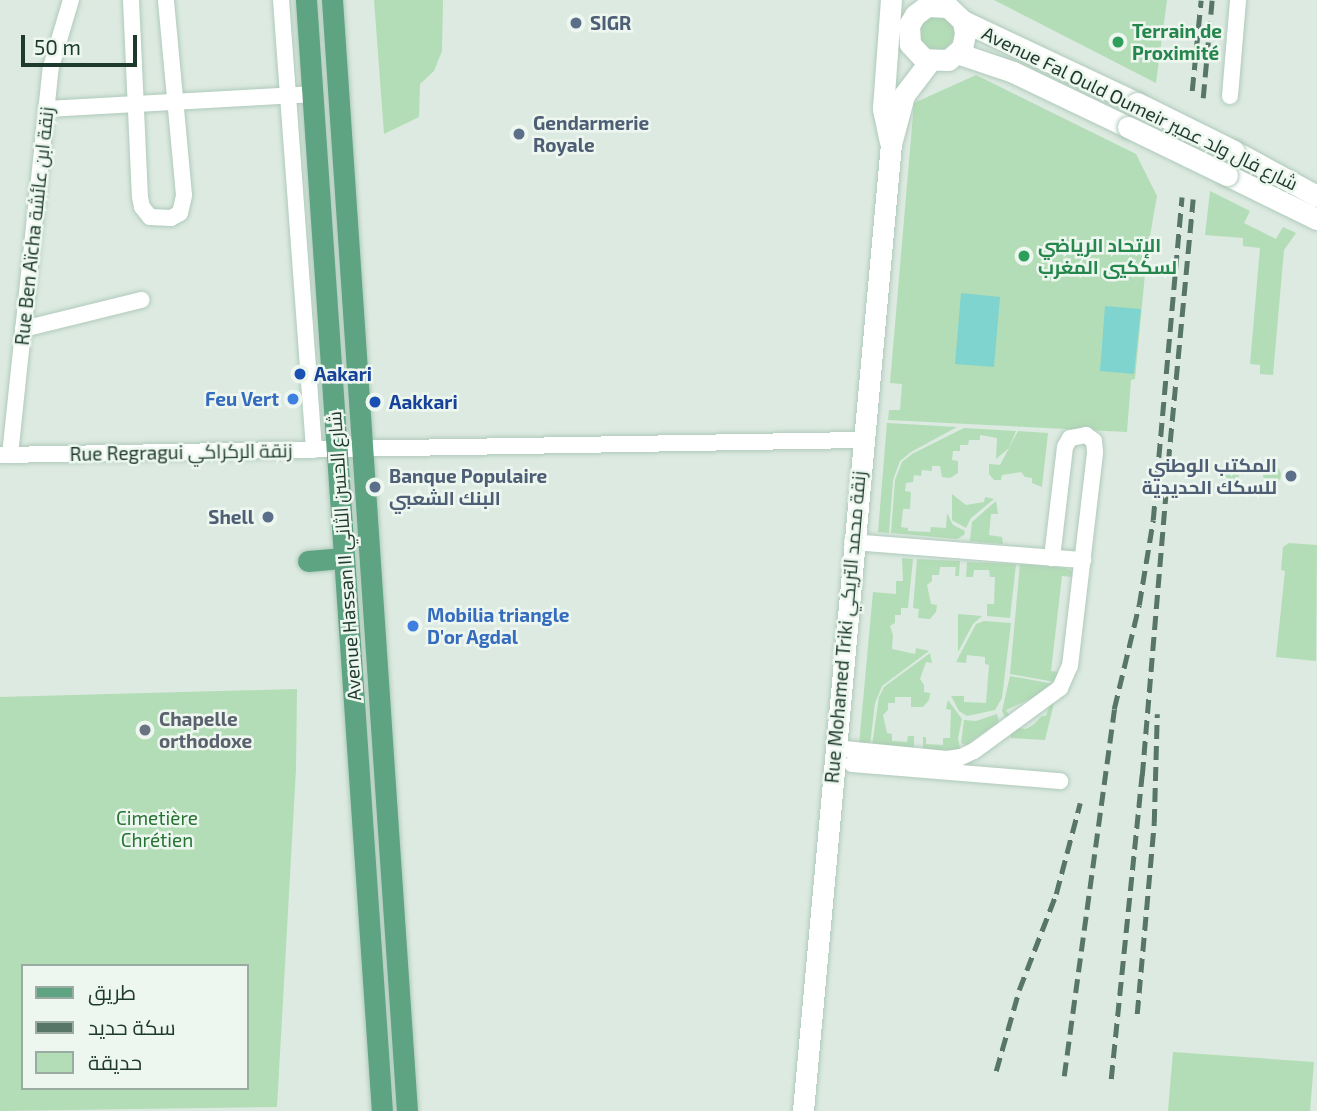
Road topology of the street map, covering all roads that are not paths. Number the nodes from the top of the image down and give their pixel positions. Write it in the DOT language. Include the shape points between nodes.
graph roads {
  1 [pos="71,0"];
  2 [pos="131,0"];
  3 [pos="166,0"];
  4 [pos="281,0"];
  5 [pos="306,0"];
  6 [pos="332,0"];
  7 [pos="891,0"];
  8 [pos="1238,0"];
  9 [pos="914,7"];
  10 [pos="951,9"];
  11 [pos="910,44"];
  12 [pos="957,54"];
  13 [pos="930,61"];
  14 [pos="312,94"];
  15 [pos="288,95"];
  16 [pos="1230,96"];
  17 [pos="176,102"];
  18 [pos="136,103"];
  19 [pos="46,109"];
  20 [pos="891,144"];
  21 [pos="1317,195"];
  22 [pos="1317,219"];
  23 [pos="141,300"];
  24 [pos="23,329"];
  25 [pos="862,440"];
  26 [pos="362,449"];
  27 [pos="314,450"];
  28 [pos="338,450"];
  29 [pos="5,455"];
  30 [pos="852,542"];
  31 [pos="344,558"];
  32 [pos="1052,558"];
  33 [pos="1083,560"];
  34 [pos="308,561"];
  35 [pos="834,748"];
  36 [pos="852,764"];
  37 [pos="1060,781"];
  38 [pos="382,1111"];
  39 [pos="407,1111"];
  40 [pos="803,1111"];
  1 -- 19 [label="street, Rue Ben Aïcha زنقة ابن عائشة" via="51,67"];
  2 -- 18 [label="street"];
  3 -- 17 [label="street"];
  4 -- 15 [label="street"];
  5 -- 14 [label="main road, Avenue Hassan II شارع الحسن الثاني"];
  6 -- 26 [label="main road, Avenue Hassan II شارع الحسن الثاني"];
  7 -- 20 [label="street" via="883,108"];
  8 -- 16 [label="street"];
  9 -- 10 [label="street"];
  9 -- 11 [label="street"];
  10 -- 12 [label="street, Avenue Fal Ould Oumeir شارع فال ولد عمير" via="964,41"];
  10 -- 21 [label="street, Avenue Fal Ould Oumeir شارع فال ولد عمير, bridge"];
  11 -- 13 [label="street"];
  11 -- 20 [label="street, Rue Mohamed Triki زنقة محمد التريكي" via="892,100"];
  12 -- 13 [label="street, Avenue Fal Ould Oumeir شارع فال ولد عمير" via="948,60"];
  12 -- 22 [label="street, Avenue Fal Ould Oumeir شارع فال ولد عمير, bridge" via="1013,72"];
  13 -- 20 [label="street, Rue Mohamed Triki زنقة محمد التريكي" via="904,95"];
  14 -- 15 [label="street"];
  14 -- 28 [label="main road, Avenue Hassan II شارع الحسن الثاني"];
  15 -- 17 [label="street"];
  15 -- 27 [label="street"];
  17 -- 18 [label="street"];
  17 -- 18 [label="street" via="184,206 171,218 150,217 142,207"];
  18 -- 19 [label="street"];
  19 -- 24 [label="street, Rue Ben Aïcha زنقة ابن عائشة"];
  20 -- 25 [label="street, Rue Mohamed Triki زنقة محمد التريكي"];
  23 -- 24 [label="street"];
  24 -- 29 [label="street, Rue Ben Aïcha زنقة ابن عائشة"];
  25 -- 26 [label="street, Rue Regragui زنقة الركراكي"];
  25 -- 30 [label="street, Rue Mohamed Triki زنقة محمد التريكي"];
  26 -- 28 [label="street, Rue Regragui زنقة الركراكي"];
  26 -- 39 [label="main road, Avenue Hassan II شارع الحسن الثاني"];
  27 -- 28 [label="street, Rue Regragui زنقة الركراكي"];
  27 -- 29 [label="street, Rue Regragui زنقة الركراكي"];
  28 -- 31 [label="main road, Avenue Hassan II شارع الحسن الثاني"];
  30 -- 32 [label="street"];
  30 -- 35 [label="street, Rue Mohamed Triki زنقة محمد التريكي"];
  31 -- 34 [label="main road"];
  31 -- 38 [label="main road, Avenue Hassan II شارع الحسن الثاني"];
  32 -- 33 [label="street"];
  32 -- 33 [label="street" via="1065,447 1070,438 1080,434 1090,437 1096,447"];
  33 -- 35 [label="street" via="1069,673 1051,696 961,757"];
  35 -- 40 [label="street, Rue Mohamed Triki زنقة محمد التريكي"];
  36 -- 37 [label="street"];
}
